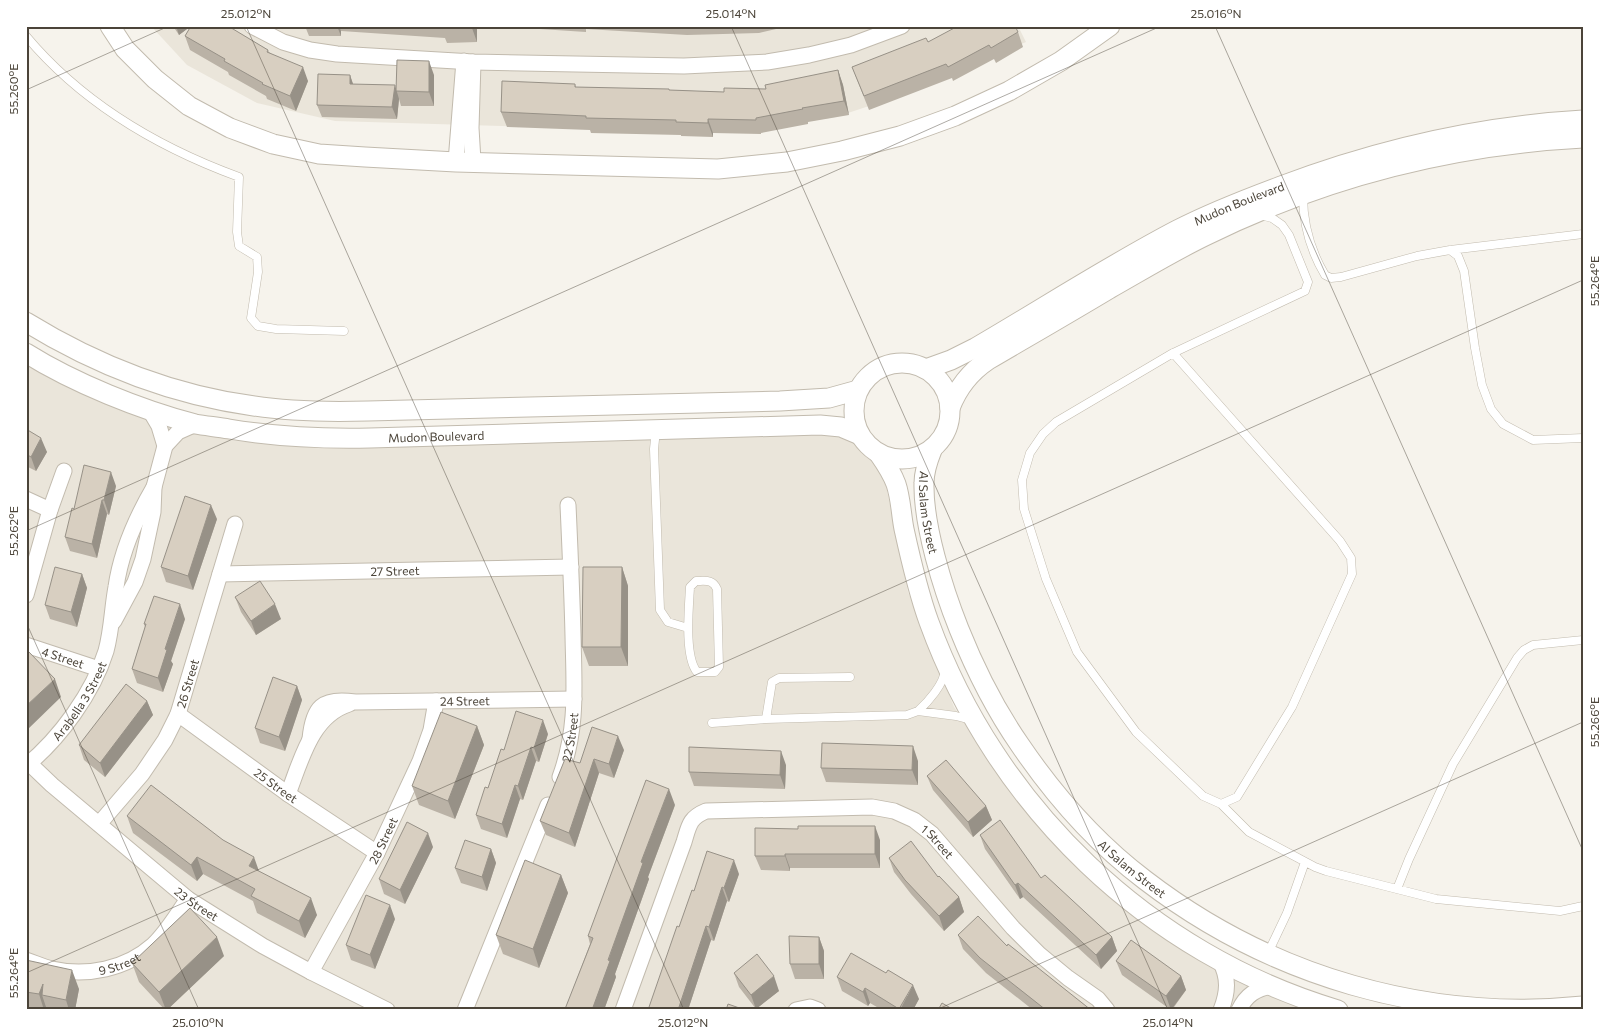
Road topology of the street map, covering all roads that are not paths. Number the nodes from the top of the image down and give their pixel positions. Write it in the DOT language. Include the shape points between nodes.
graph roads {
  1 [pos="110,26"];
  2 [pos="252,26"];
  3 [pos="902,26"];
  4 [pos="1110,26"];
  5 [pos="26,36"];
  6 [pos="468,61"];
  7 [pos="1583,120"];
  8 [pos="1583,138"];
  9 [pos="464,161"];
  10 [pos="1303,195"];
  11 [pos="1256,214"];
  12 [pos="1583,234"];
  13 [pos="1450,250"];
  14 [pos="26,322"];
  15 [pos="344,331"];
  16 [pos="26,353"];
  17 [pos="1173,353"];
  18 [pos="926,369"];
  19 [pos="858,390"];
  20 [pos="950,408"];
  21 [pos="149,409"];
  22 [pos="196,424"];
  23 [pos="656,429"];
  24 [pos="860,435"];
  25 [pos="1583,438"];
  26 [pos="165,446"];
  27 [pos="932,450"];
  28 [pos="879,454"];
  29 [pos="64,471"];
  30 [pos="154,487"];
  31 [pos="26,499"];
  32 [pos="568,505"];
  33 [pos="50,510"];
  34 [pos="235,524"];
  35 [pos="120,567"];
  36 [pos="571,567"];
  37 [pos="138,573"];
  38 [pos="220,574"];
  39 [pos="26,594"];
  40 [pos="112,625"];
  41 [pos="688,628"];
  42 [pos="1583,640"];
  43 [pos="26,645"];
  44 [pos="945,663"];
  45 [pos="99,669"];
  46 [pos="850,677"];
  47 [pos="574,699"];
  48 [pos="436,701"];
  49 [pos="918,712"];
  50 [pos="178,714"];
  51 [pos="766,719"];
  52 [pos="973,720"];
  53 [pos="712,722"];
  54 [pos="28,764"];
  55 [pos="288,794"];
  56 [pos="1221,804"];
  57 [pos="100,824"];
  58 [pos="377,853"];
  59 [pos="1305,862"];
  60 [pos="1397,889"];
  61 [pos="188,899"];
  62 [pos="1583,906"];
  63 [pos="1268,953"];
  64 [pos="26,960"];
  65 [pos="1220,961"];
  66 [pos="311,972"];
  67 [pos="1271,986"];
  68 [pos="1102,1005"];
  69 [pos="1583,1006"];
  70 [pos="387,1010"];
  71 [pos="465,1010"];
  72 [pos="623,1010"];
  73 [pos="796,1010"];
  74 [pos="818,1010"];
  75 [pos="1120,1010"];
  76 [pos="1221,1010"];
  77 [pos="1239,1010"];
  78 [pos="1338,1010"];
  1 -- 9 [label="street" via="125,49 155,79 189,106 230,128 274,144 319,154"];
  2 -- 6 [label="street" via="283,42 310,50"];
  3 -- 6 [label="street" via="851,45 758,63 684,66"];
  4 -- 9 [label="street" via="1009,91 955,116 900,136 842,151 787,162 718,169"];
  5 -- 15 [label="lane" via="72,84 127,123 194,159 239,177 237,232 239,246 256,257 258,272 251,318 258,326"];
  6 -- 9 [label="street"];
  7 -- 18 [label="street, Mudon Boulevard" via="1437,139 1378,153 1280,186 1178,230 974,348"];
  8 -- 10 [label="street, Mudon Boulevard" via="1447,154 1361,175"];
  10 -- 11 [label="street, Mudon Boulevard"];
  10 -- 13 [label="lane" via="1303,216 1309,239 1318,264 1328,277 1341,277"];
  11 -- 17 [label="lane" via="1272,218 1289,235 1308,282 1306,291"];
  11 -- 20 [label="street, Mudon Boulevard" via="1171,253 988,360 961,385"];
  12 -- 13 [label="lane"];
  13 -- 25 [label="lane" via="1458,256 1464,271 1476,357 1491,409 1503,424 1533,440"];
  14 -- 19 [label="street, Mudon Boulevard" via="98,361 146,380 197,395 311,412 780,401 829,398"];
  16 -- 21 [label="street, Mudon Boulevard" via="70,377"];
  17 -- 56 [label="lane" via="1340,541 1351,558 1352,574 1292,707 1237,797"];
  17 -- 56 [label="lane" via="1056,422 1043,434 1030,453 1022,480 1024,509 1046,579 1077,652 1136,732 1203,796"];
  18 -- 19 [label="street" via="911,363 880,367"];
  18 -- 20 [label="street" via="947,393"];
  19 -- 24 [label="street" via="854,420"];
  20 -- 27 [label="street" via="949,424"];
  21 -- 22 [label="street, Mudon Boulevard"];
  21 -- 26 [label="street"];
  22 -- 23 [label="street, Mudon Boulevard" via="245,432 329,438"];
  22 -- 26 [label="street" via="178,432"];
  23 -- 24 [label="street, Mudon Boulevard" via="830,425"];
  23 -- 41 [label="lane" via="660,610 668,622"];
  24 -- 28 [label="street"];
  26 -- 30 [label="street, Arabella 3 Street"];
  27 -- 28 [label="street" via="915,458 897,460"];
  27 -- 63 [label="street, Al Salam Street" via="925,473 924,497 938,569 972,659 1019,743 1079,819 1143,879 1211,925"];
  28 -- 44 [label="street, Al Salam Street" via="896,485 915,579"];
  29 -- 33 [label="street"];
  30 -- 35 [label="street, Arabella 3 Street" via="126,543"];
  30 -- 37 [label="street, Arabella 3 Street" via="153,512"];
  31 -- 33 [label="street"];
  32 -- 36 [label="street, 22 Street"];
  33 -- 39 [label="street"];
  34 -- 38 [label="street, 26 Street"];
  35 -- 37 [label="street"];
  35 -- 40 [label="street, Arabella 3 Street"];
  36 -- 38 [label="street, 27 Street"];
  36 -- 47 [label="street, 22 Street"];
  37 -- 40 [label="street, Arabella 3 Street"];
  38 -- 50 [label="street, 26 Street"];
  40 -- 45 [label="street, Arabella 3 Street"];
  41 -- 41 [label="lane" via="690,587 696,582 715,583 719,667 715,672 697,672 693,667"];
  42 -- 60 [label="lane" via="1533,645 1517,658 1453,764"];
  43 -- 45 [label="street, 4 Street"];
  44 -- 49 [label="lane" via="944,676 932,699"];
  44 -- 52 [label="street, Al Salam Street"];
  45 -- 54 [label="street, Arabella 3 Street" via="69,720"];
  46 -- 51 [label="lane" via="779,678 772,682"];
  47 -- 48 [label="street, 24 Street"];
  47 -- 71 [label="street, 22 Street" via="566,759"];
  48 -- 55 [label="street, 24 Street" via="355,702 335,709 310,739"];
  48 -- 58 [label="street, 28 Street" via="427,746"];
  49 -- 51 [label="lane"];
  49 -- 52 [label="lane"];
  50 -- 55 [label="street, 25 Street"];
  50 -- 57 [label="street, 26 Street" via="142,774"];
  51 -- 53 [label="lane"];
  52 -- 65 [label="street, Al Salam Street" via="1027,798 1091,868 1127,899"];
  54 -- 57 [label="street, 23 Street"];
  55 -- 58 [label="street, 25 Street"];
  56 -- 59 [label="lane" via="1249,832"];
  57 -- 61 [label="street, 23 Street"];
  58 -- 66 [label="street, 28 Street"];
  59 -- 60 [label="lane" via="1326,871"];
  59 -- 63 [label="lane" via="1287,913"];
  60 -- 62 [label="lane" via="1436,899 1560,911"];
  61 -- 64 [label="street, 9 Street" via="153,944 135,958 115,966 94,972 72,972 50,969"];
  61 -- 66 [label="street, 23 Street"];
  63 -- 69 [label="street, Al Salam Street" via="1352,986 1403,998 1503,1009"];
  65 -- 67 [label="street, Al Salam Street"];
  65 -- 76 [label="street" via="1227,982"];
  66 -- 70 [label="street, 23 Street"];
  67 -- 77 [label="street" via="1251,994"];
  67 -- 78 [label="street, Al Salam Street"];
  68 -- 72 [label="street, 1 Street" via="1012,928 932,834 914,820 872,806 722,811 698,825 684,842"];
  68 -- 75 [label="street, 1 Street" via="1109,1003"];
  73 -- 74 [label="street" via="810,1007"];
}
